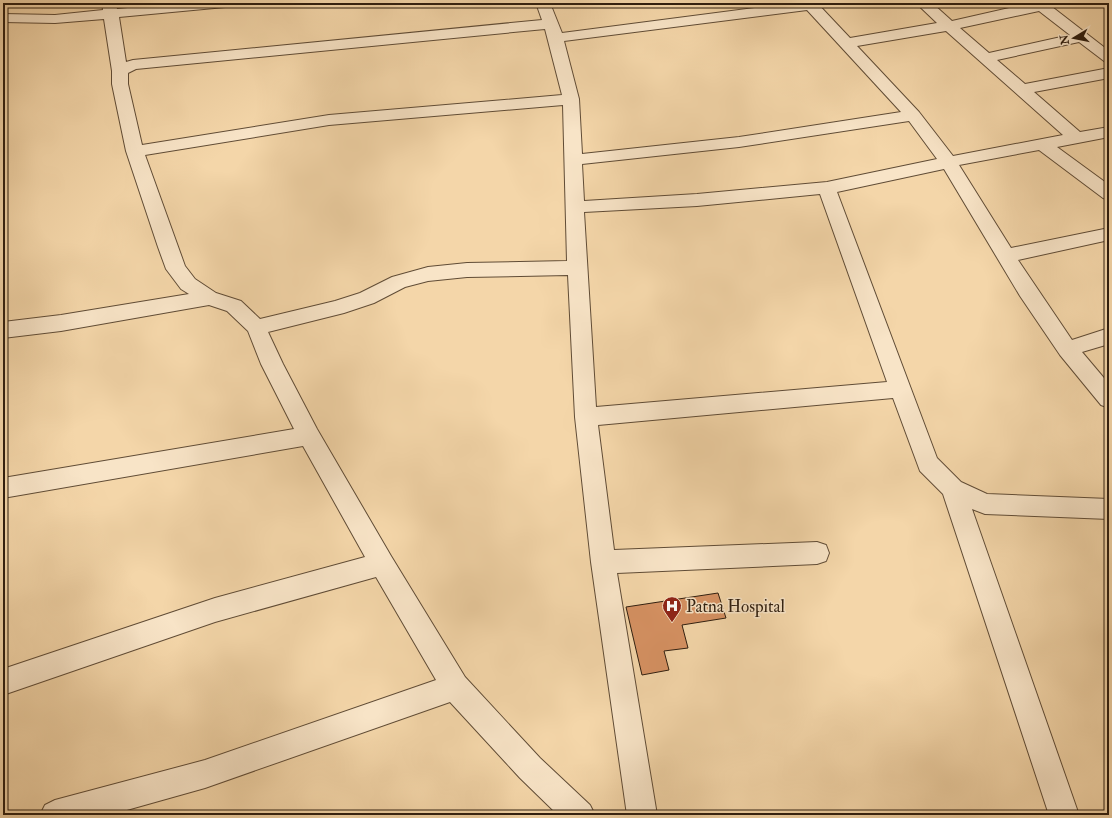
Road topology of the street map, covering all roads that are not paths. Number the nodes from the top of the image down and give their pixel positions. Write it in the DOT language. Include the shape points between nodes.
graph roads {
  1 [pos="225,3"];
  2 [pos="543,3"];
  3 [pos="923,3"];
  4 [pos="810,4"];
  5 [pos="1039,4"];
  6 [pos="109,8"];
  7 [pos="3,18"];
  8 [pos="949,26"];
  9 [pos="553,31"];
  10 [pos="1081,37"];
  11 [pos="846,43"];
  12 [pos="986,58"];
  13 [pos="1109,58"];
  14 [pos="120,71"];
  15 [pos="1109,72"];
  16 [pos="1021,90"];
  17 [pos="570,99"];
  18 [pos="913,115"];
  19 [pos="1109,132"];
  20 [pos="1076,137"];
  21 [pos="1042,144"];
  22 [pos="135,151"];
  23 [pos="573,160"];
  24 [pos="949,163"];
  25 [pos="827,188"];
  26 [pos="1109,194"];
  27 [pos="575,208"];
  28 [pos="1109,234"];
  29 [pos="1006,256"];
  30 [pos="577,268"];
  31 [pos="208,298"];
  32 [pos="256,327"];
  33 [pos="3,330"];
  34 [pos="1109,336"];
  35 [pos="1067,348"];
  36 [pos="901,389"];
  37 [pos="1109,399"];
  38 [pos="586,416"];
  39 [pos="309,436"];
  40 [pos="3,488"];
  41 [pos="953,489"];
  42 [pos="1109,509"];
  43 [pos="818,552"];
  44 [pos="603,562"];
  45 [pos="382,564"];
  46 [pos="3,682"];
  47 [pos="455,687"];
  48 [pos="55,815"];
  49 [pos="580,815"];
  50 [pos="642,815"];
  51 [pos="1064,815"];
  1 -- 6 [label="street"];
  2 -- 9 [label="street"];
  3 -- 8 [label="street"];
  4 -- 9 [label="street"];
  4 -- 11 [label="street"];
  5 -- 8 [label="street"];
  5 -- 10 [label="street"];
  6 -- 7 [label="street" via="55,19"];
  6 -- 14 [label="street"];
  8 -- 11 [label="street"];
  8 -- 12 [label="street"];
  9 -- 14 [label="street" via="150,62 133,65"];
  9 -- 17 [label="street"];
  10 -- 12 [label="street"];
  10 -- 13 [label="street"];
  11 -- 18 [label="street"];
  12 -- 16 [label="street"];
  14 -- 22 [label="street" via="120,84"];
  15 -- 16 [label="street"];
  16 -- 20 [label="street"];
  17 -- 22 [label="street" via="329,120"];
  17 -- 23 [label="street"];
  18 -- 23 [label="street" via="739,142"];
  18 -- 24 [label="street"];
  19 -- 20 [label="street"];
  20 -- 21 [label="street"];
  21 -- 24 [label="street"];
  21 -- 26 [label="street"];
  22 -- 31 [label="street" via="176,270 188,284"];
  23 -- 27 [label="street"];
  24 -- 25 [label="street"];
  24 -- 29 [label="street"];
  25 -- 27 [label="street"];
  25 -- 36 [label="street"];
  27 -- 30 [label="street"];
  28 -- 29 [label="street"];
  29 -- 35 [label="street"];
  30 -- 32 [label="street" via="466,270 428,274 399,282 367,298 337,308"];
  30 -- 38 [label="street"];
  31 -- 32 [label="street" via="234,306"];
  31 -- 33 [label="street" via="61,323"];
  32 -- 39 [label="street"];
  34 -- 35 [label="street"];
  35 -- 37 [label="street"];
  36 -- 38 [label="street"];
  36 -- 41 [label="street" via="928,464"];
  38 -- 44 [label="street"];
  39 -- 40 [label="street"];
  39 -- 45 [label="street"];
  41 -- 42 [label="street" via="985,504"];
  41 -- 51 [label="street"];
  43 -- 44 [label="street"];
  44 -- 50 [label="street"];
  45 -- 46 [label="street" via="215,610"];
  45 -- 47 [label="street"];
  47 -- 48 [label="street" via="205,774"];
  47 -- 49 [label="street" via="530,768"];
}
